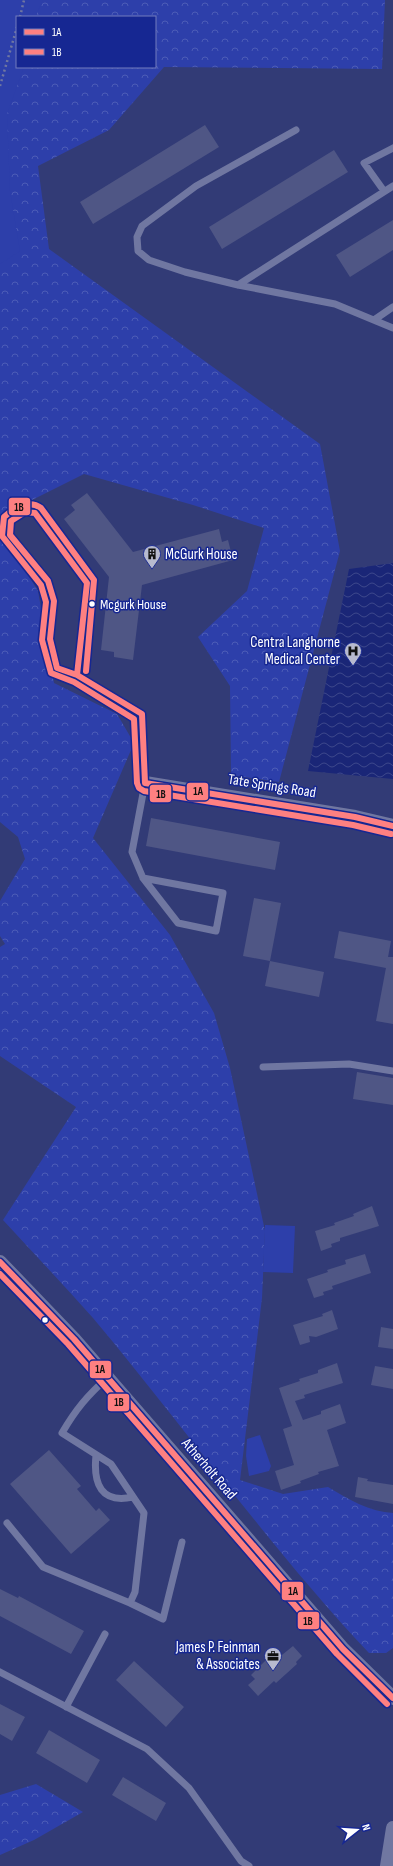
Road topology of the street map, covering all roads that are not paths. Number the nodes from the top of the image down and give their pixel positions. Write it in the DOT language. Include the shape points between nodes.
graph roads {
  1 [pos="296,130"];
  2 [pos="393,148"];
  3 [pos="393,186"];
  4 [pos="384,191"];
  5 [pos="238,285"];
  6 [pos="393,307"];
  7 [pos="374,320"];
  8 [pos="393,328"];
  9 [pos="77,675"];
  10 [pos="145,783"];
  11 [pos="393,826"];
  12 [pos="143,878"];
  13 [pos="263,1067"];
  14 [pos="393,1071"];
  15 [pos="0,1262"];
  16 [pos="108,1377"];
  17 [pos="96,1455"];
  18 [pos="134,1497"];
  19 [pos="8,1523"];
  20 [pos="182,1542"];
  21 [pos="130,1603"];
  22 [pos="105,1634"];
  23 [pos="0,1672"];
  24 [pos="393,1698"];
  25 [pos="66,1707"];
  26 [pos="393,1828"];
  27 [pos="249,1866"];
  28 [pos="387,1866"];
  1 -- 5 [label="lane" via="196,186 142,226 137,237 138,251 149,260"];
  2 -- 4 [label="lane" via="364,163"];
  3 -- 4 [label="lane"];
  4 -- 5 [label="lane"];
  5 -- 7 [label="lane" via="335,304"];
  6 -- 7 [label="lane"];
  7 -- 8 [label="lane"];
  9 -- 9 [label="lane" via="87,583 35,513 25,512 11,521 10,535 48,581 54,601 50,639 57,668"];
  9 -- 10 [label="lane" via="142,714"];
  10 -- 11 [label="street, Tate Springs Road" via="356,817"];
  10 -- 12 [label="lane" via="132,852"];
  12 -- 12 [label="lane" via="178,923 216,931 223,893"];
  13 -- 14 [label="lane" via="349,1064"];
  15 -- 16 [label="street, Atherholt Road"];
  16 -- 17 [label="lane" via="88,1395 62,1433"];
  16 -- 24 [label="street, Atherholt Road" via="343,1649"];
  17 -- 18 [label="lane" via="111,1464"];
  17 -- 18 [label="lane" via="96,1479 101,1489 110,1497 120,1500"];
  18 -- 21 [label="lane" via="144,1513 134,1592"];
  19 -- 21 [label="lane" via="43,1568"];
  20 -- 21 [label="lane" via="163,1620"];
  22 -- 25 [label="lane"];
  23 -- 25 [label="lane"];
  25 -- 27 [label="lane" via="147,1750 189,1788 241,1861"];
  26 -- 28 [label="street"];
}
